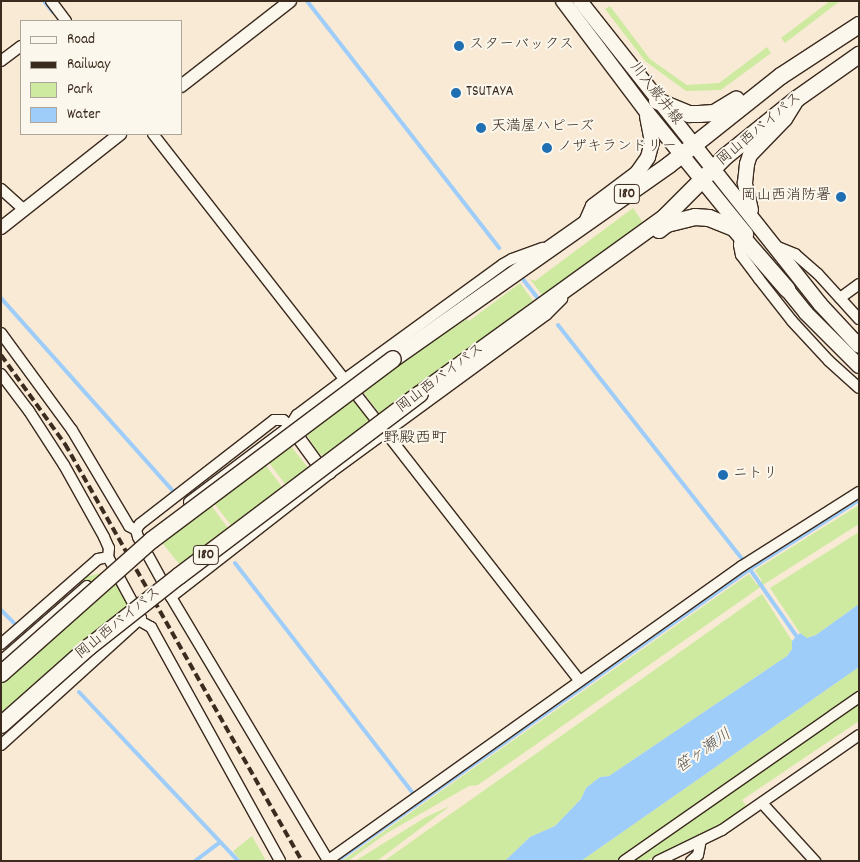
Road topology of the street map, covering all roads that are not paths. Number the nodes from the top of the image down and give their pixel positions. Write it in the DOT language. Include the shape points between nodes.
graph roads {
  1 [pos="51,1"];
  2 [pos="290,1"];
  3 [pos="563,1"];
  4 [pos="580,1"];
  5 [pos="60,19"];
  6 [pos="857,26"];
  7 [pos="20,47"];
  8 [pos="858,56"];
  9 [pos="1,61"];
  10 [pos="781,76"];
  11 [pos="182,85"];
  12 [pos="798,98"];
  13 [pos="651,106"];
  14 [pos="119,135"];
  15 [pos="154,135"];
  16 [pos="688,150"];
  17 [pos="708,174"];
  18 [pos="1,189"];
  19 [pos="24,210"];
  20 [pos="586,222"];
  21 [pos="758,225"];
  22 [pos="1,228"];
  23 [pos="737,232"];
  24 [pos="556,244"];
  25 [pos="775,246"];
  26 [pos="610,257"];
  27 [pos="584,274"];
  28 [pos="859,284"];
  29 [pos="787,289"];
  30 [pos="840,298"];
  31 [pos="859,319"];
  32 [pos="1,333"];
  33 [pos="855,342"];
  34 [pos="859,366"];
  35 [pos="1,374"];
  36 [pos="344,379"];
  37 [pos="859,388"];
  38 [pos="290,426"];
  39 [pos="386,431"];
  40 [pos="330,473"];
  41 [pos="859,492"];
  42 [pos="171,516"];
  43 [pos="136,530"];
  44 [pos="108,557"];
  45 [pos="87,586"];
  46 [pos="171,597"];
  47 [pos="140,621"];
  48 [pos="1,644"];
  49 [pos="1,661"];
  50 [pos="1,674"];
  51 [pos="579,680"];
  52 [pos="859,697"];
  53 [pos="859,705"];
  54 [pos="842,708"];
  55 [pos="1,717"];
  56 [pos="859,735"];
  57 [pos="3,736"];
  58 [pos="762,804"];
  59 [pos="701,840"];
  60 [pos="327,860"];
  61 [pos="280,861"];
  62 [pos="624,861"];
  63 [pos="658,861"];
  64 [pos="691,861"];
  65 [pos="815,861"];
  1 -- 5 [label="street"];
  2 -- 11 [label="street"];
  3 -- 13 [label="main road, 川入巌井線"];
  4 -- 13 [label="main road, 川入巌井線"];
  6 -- 10 [label="highway, 岡山西バイパス / 180"];
  7 -- 9 [label="street"];
  8 -- 12 [label="highway, 岡山西バイパス / 180"];
  10 -- 13 [label="highway" via="758,84 714,113 689,114"];
  10 -- 16 [label="highway, 岡山西バイパス / 180"];
  12 -- 17 [label="highway, 岡山西バイパス / 180"];
  12 -- 21 [label="main road" via="786,119 758,146 747,164 744,184"];
  13 -- 16 [label="main road, 川入巌井線"];
  13 -- 20 [label="main road" via="652,142 648,157 637,173 593,206"];
  14 -- 19 [label="street"];
  15 -- 36 [label="street"];
  16 -- 17 [label="main road, 川入巌井線"];
  16 -- 20 [label="highway, 岡山西バイパス / 180"];
  17 -- 21 [label="main road, 川入巌井線"];
  17 -- 23 [label="main road" via="710,197"];
  17 -- 26 [label="highway, 岡山西バイパス / 180" via="665,217"];
  17 -- 29 [label="main road, 川入巌井線"];
  18 -- 19 [label="street"];
  19 -- 22 [label="street"];
  20 -- 24 [label="highway, 岡山西バイパス / 180"];
  21 -- 25 [label="main road, 川入巌井線"];
  23 -- 26 [label="highway" via="708,218 685,218 667,224 634,247"];
  23 -- 29 [label="highway"];
  23 -- 37 [label="street" via="741,255 792,322"];
  24 -- 36 [label="street" via="503,264"];
  24 -- 50 [label="highway, 岡山西バイパス / 180, bridge" via="393,359 152,540"];
  25 -- 30 [label="street" via="795,254"];
  25 -- 33 [label="main road, 川入巌井線" via="820,304"];
  26 -- 27 [label="highway, 岡山西バイパス / 180"];
  27 -- 39 [label="street" via="546,315"];
  27 -- 57 [label="highway, 岡山西バイパス / 180, bridge" via="178,576 89,647"];
  28 -- 30 [label="street"];
  29 -- 34 [label="main road, 川入巌井線"];
  30 -- 31 [label="street"];
  32 -- 43 [label="street" via="72,430 129,526"];
  35 -- 44 [label="street" via="64,465 104,537 109,548"];
  36 -- 38 [label="street" via="297,416"];
  36 -- 39 [label="street"];
  38 -- 40 [label="street" via="317,463"];
  38 -- 42 [label="street"];
  38 -- 43 [label="street" via="282,420 274,420 145,519"];
  39 -- 40 [label="street"];
  39 -- 51 [label="street"];
  40 -- 46 [label="street"];
  41 -- 51 [label="street" via="742,566"];
  43 -- 46 [label="street"];
  44 -- 47 [label="street" via="140,614"];
  44 -- 48 [label="street" via="98,558"];
  45 -- 49 [label="street"];
  46 -- 60 [label="street"];
  47 -- 57 [label="street"];
  47 -- 61 [label="street" via="150,627"];
  51 -- 60 [label="street"];
  52 -- 54 [label="street"];
  53 -- 54 [label="street"];
  54 -- 62 [label="street"];
  55 -- 57 [label="street" via="8,724"];
  56 -- 58 [label="street"];
  58 -- 59 [label="street"];
  58 -- 65 [label="street"];
  59 -- 63 [label="street"];
  59 -- 64 [label="street" via="698,855"];
}
